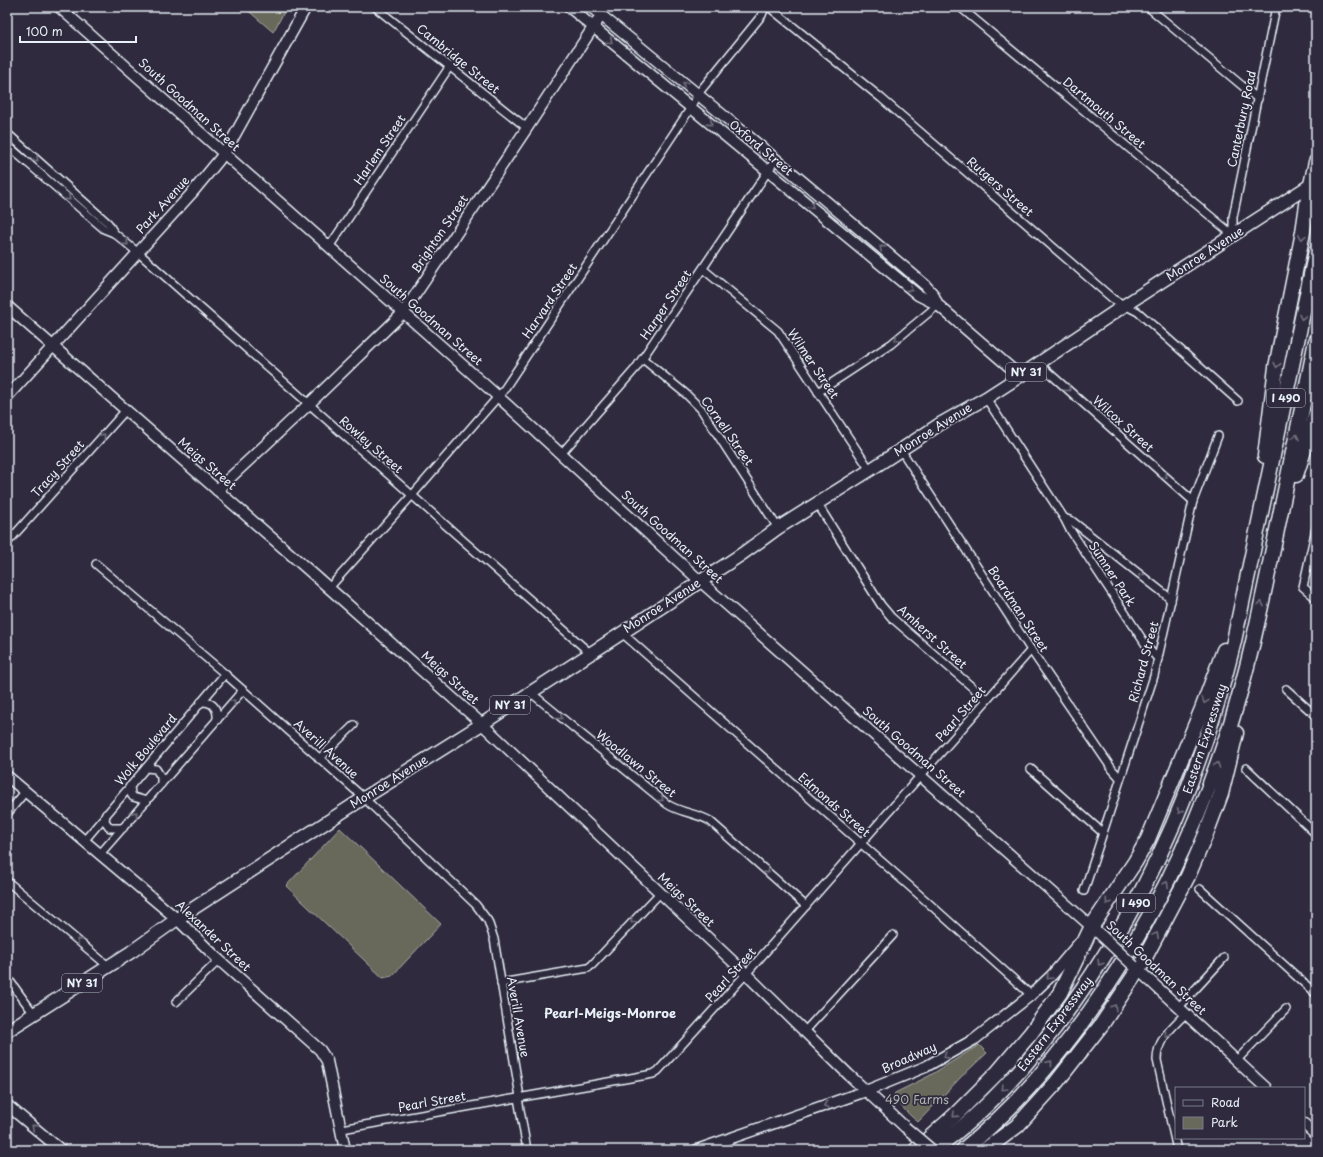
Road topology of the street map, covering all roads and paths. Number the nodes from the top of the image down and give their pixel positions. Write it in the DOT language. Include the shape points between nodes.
graph roads {
  1 [pos="59,7"];
  2 [pos="306,7"];
  3 [pos="375,7"];
  4 [pos="569,7"];
  5 [pos="591,7"];
  6 [pos="765,7"];
  7 [pos="769,7"];
  8 [pos="960,7"];
  9 [pos="1148,7"];
  10 [pos="1276,7"];
  11 [pos="602,16"];
  12 [pos="593,27"];
  13 [pos="450,66"];
  14 [pos="698,95"];
  15 [pos="1258,99"];
  16 [pos="691,107"];
  17 [pos="527,128"];
  18 [pos="7,133"];
  19 [pos="7,145"];
  20 [pos="224,154"];
  21 [pos="776,159"];
  22 [pos="1316,162"];
  23 [pos="768,170"];
  24 [pos="1314,183"];
  25 [pos="114,233"];
  26 [pos="1233,235"];
  27 [pos="329,247"];
  28 [pos="1316,251"];
  29 [pos="138,253"];
  30 [pos="703,269"];
  31 [pos="938,305"];
  32 [pos="1125,305"];
  33 [pos="7,306"];
  34 [pos="403,313"];
  35 [pos="1316,341"];
  36 [pos="52,347"];
  37 [pos="643,359"];
  38 [pos="1038,363"];
  39 [pos="1020,376"];
  40 [pos="818,392"];
  41 [pos="7,397"];
  42 [pos="498,397"];
  43 [pos="986,398"];
  44 [pos="1238,400"];
  45 [pos="309,404"];
  46 [pos="126,410"];
  47 [pos="1316,414"];
  48 [pos="1218,436"];
  49 [pos="901,450"];
  50 [pos="562,454"];
  51 [pos="870,470"];
  52 [pos="217,490"];
  53 [pos="412,496"];
  54 [pos="1193,501"];
  55 [pos="817,504"];
  56 [pos="1064,518"];
  57 [pos="778,528"];
  58 [pos="1316,528"];
  59 [pos="7,544"];
  60 [pos="1255,544"];
  61 [pos="1274,544"];
  62 [pos="96,564"];
  63 [pos="700,581"];
  64 [pos="329,588"];
  65 [pos="1316,598"];
  66 [pos="1244,600"];
  67 [pos="1171,601"];
  68 [pos="622,633"];
  69 [pos="1253,642"];
  70 [pos="1031,650"];
  71 [pos="590,653"];
  72 [pos="1158,659"];
  73 [pos="225,674"];
  74 [pos="1286,689"];
  75 [pos="243,690"];
  76 [pos="530,692"];
  77 [pos="986,700"];
  78 [pos="201,702"];
  79 [pos="1316,716"];
  80 [pos="217,720"];
  81 [pos="482,724"];
  82 [pos="354,725"];
  83 [pos="320,759"];
  84 [pos="146,768"];
  85 [pos="1246,768"];
  86 [pos="1031,769"];
  87 [pos="921,775"];
  88 [pos="7,776"];
  89 [pos="1120,778"];
  90 [pos="161,784"];
  91 [pos="130,786"];
  92 [pos="25,792"];
  93 [pos="364,798"];
  94 [pos="147,800"];
  95 [pos="7,814"];
  96 [pos="106,814"];
  97 [pos="123,828"];
  98 [pos="1103,833"];
  99 [pos="1316,834"];
  100 [pos="84,841"];
  101 [pos="861,844"];
  102 [pos="100,854"];
  103 [pos="7,881"];
  104 [pos="1200,889"];
  105 [pos="1084,891"];
  106 [pos="660,893"];
  107 [pos="806,906"];
  108 [pos="177,919"];
  109 [pos="1097,931"];
  110 [pos="893,935"];
  111 [pos="1224,958"];
  112 [pos="220,960"];
  113 [pos="108,966"];
  114 [pos="1136,968"];
  115 [pos="746,974"];
  116 [pos="7,978"];
  117 [pos="501,983"];
  118 [pos="1316,994"];
  119 [pos="1031,995"];
  120 [pos="176,1002"];
  121 [pos="1286,1009"];
  122 [pos="1182,1011"];
  123 [pos="34,1014"];
  124 [pos="7,1031"];
  125 [pos="805,1031"];
  126 [pos="1236,1061"];
  127 [pos="1265,1087"];
  128 [pos="866,1091"];
  129 [pos="519,1097"];
  130 [pos="7,1105"];
  131 [pos="1305,1125"];
  132 [pos="342,1129"];
  133 [pos="1316,1135"];
  134 [pos="61,1150"];
  135 [pos="345,1150"];
  136 [pos="527,1150"];
  137 [pos="697,1150"];
  138 [pos="916,1150"];
  139 [pos="932,1150"];
  140 [pos="963,1150"];
  141 [pos="985,1150"];
  142 [pos="1177,1150"];
  1 -- 20 [label="street, South Goodman Street"];
  2 -- 20 [label="street, Park Avenue"];
  3 -- 13 [label="street, Cambridge Street"];
  4 -- 12 [label="street, Oxford Street"];
  5 -- 11 [label="street, Oxford Street"];
  6 -- 14 [label="street, Harvard Street" via="762,15"];
  7 -- 32 [label="street, Rutgers Street" via="881,98 1113,299"];
  8 -- 26 [label="street, Dartmouth Street"];
  9 -- 15 [label="street"];
  10 -- 15 [label="street, Canterbury Road"];
  11 -- 12 [label="street, Brighton Street"];
  14 -- 11 [label="street, Oxford Street, one-way"];
  12 -- 16 [label="street, Oxford Street, one-way"];
  12 -- 17 [label="street, Brighton Street"];
  13 -- 17 [label="street, Cambridge Street"];
  13 -- 27 [label="street, Harlem Street"];
  14 -- 16 [label="street, Harvard Street"];
  14 -- 21 [label="street, Oxford Street"];
  15 -- 26 [label="street, Canterbury Road" via="1233,217"];
  16 -- 23 [label="street, Oxford Street, one-way"];
  16 -- 42 [label="street, Harvard Street"];
  17 -- 34 [label="street, Brighton Street"];
  18 -- 25 [label="street, one-way" via="108,223"];
  19 -- 25 [label="street, one-way" via="104,229"];
  20 -- 27 [label="street, South Goodman Street"];
  20 -- 29 [label="street, Park Avenue"];
  21 -- 23 [label="street, Harper Street"];
  31 -- 21 [label="street, Oxford Street, one-way" via="925,285"];
  22 -- 24 [label="highway"];
  23 -- 30 [label="street, Harper Street"];
  23 -- 31 [label="street, Oxford Street, one-way" via="918,295"];
  24 -- 26 [label="main road, Monroe Avenue / NY 31"];
  24 -- 60 [label="highway, one-way" via="1307,205 1274,380"];
  25 -- 29 [label="street, Rowley Street, one-way"];
  26 -- 32 [label="main road, Monroe Avenue / NY 31"];
  27 -- 34 [label="street, South Goodman Street"];
  28 -- 60 [label="highway, Eastern Expressway / I 490, one-way"];
  29 -- 36 [label="street, Park Avenue"];
  29 -- 45 [label="street, Rowley Street"];
  30 -- 37 [label="street, Harper Street"];
  30 -- 40 [label="street, Wilmer Street" via="778,332"];
  31 -- 39 [label="street, Oxford Street"];
  31 -- 40 [label="street, one-way" via="891,344"];
  32 -- 38 [label="main road, Monroe Avenue / NY 31"];
  32 -- 44 [label="street, Rutgers Street" via="1138,312"];
  33 -- 36 [label="street, Meigs Street"];
  34 -- 42 [label="street, South Goodman Street"];
  34 -- 45 [label="street, Brighton Street"];
  61 -- 35 [label="highway, Eastern Expressway / I 490, one-way"];
  36 -- 41 [label="street, Park Avenue"];
  36 -- 46 [label="street, Meigs Street"];
  37 -- 50 [label="street, Harper Street"];
  37 -- 57 [label="street, Cornell Street" via="701,409"];
  38 -- 39 [label="main road, Monroe Avenue / NY 31"];
  38 -- 54 [label="street, Wilcox Street, one-way"];
  39 -- 43 [label="main road, Monroe Avenue / NY 31"];
  40 -- 51 [label="street, Wilmer Street"];
  42 -- 50 [label="street, South Goodman Street"];
  42 -- 53 [label="street, Harvard Street"];
  43 -- 49 [label="main road, Monroe Avenue / NY 31"];
  43 -- 56 [label="street, Sumner Park"];
  45 -- 52 [label="street, Brighton Street"];
  45 -- 53 [label="street, Rowley Street"];
  46 -- 52 [label="street, Meigs Street"];
  59 -- 46 [label="street, Tracy Street, one-way"];
  47 -- 61 [label="highway"];
  48 -- 54 [label="street, Richard Street"];
  49 -- 51 [label="main road, Monroe Avenue / NY 31"];
  49 -- 70 [label="street, Boardman Street"];
  50 -- 63 [label="street, South Goodman Street"];
  51 -- 55 [label="main road, Monroe Avenue / NY 31"];
  52 -- 64 [label="street, Meigs Street"];
  53 -- 64 [label="street, Harvard Street"];
  53 -- 71 [label="street, Rowley Street"];
  54 -- 67 [label="street, Richard Street"];
  55 -- 57 [label="main road, Monroe Avenue / NY 31"];
  55 -- 77 [label="street, Amherst Street" via="881,605 892,618"];
  67 -- 56 [label="street, Sumner Park, one-way" via="1072,521"];
  56 -- 72 [label="street, Sumner Park" via="1144,642"];
  57 -- 63 [label="main road, Monroe Avenue / NY 31"];
  58 -- 65 [label="street" via="1304,587"];
  60 -- 66 [label="highway, Eastern Expressway / I 490"];
  69 -- 61 [label="highway, Eastern Expressway / I 490, one-way"];
  62 -- 73 [label="street, Averill Avenue"];
  63 -- 68 [label="main road, Monroe Avenue / NY 31"];
  63 -- 87 [label="street, South Goodman Street"];
  64 -- 81 [label="street, Meigs Street"];
  66 -- 109 [label="highway, one-way" via="1148,839"];
  66 -- 139 [label="highway, Eastern Expressway / I 490, one-way" via="1222,690 1198,764 1160,855 1121,930 1082,990 1032,1057 983,1109"];
  67 -- 72 [label="street, Richard Street"];
  68 -- 71 [label="main road, Monroe Avenue / NY 31"];
  68 -- 101 [label="street, Edmonds Street"];
  114 -- 69 [label="highway, one-way" via="1188,876 1213,817 1232,751"];
  140 -- 69 [label="highway, Eastern Expressway / I 490, one-way" via="1014,1104 1052,1062 1094,1004 1140,932 1179,857 1207,791 1231,724"];
  70 -- 77 [label="street, Pearl Street"];
  70 -- 89 [label="street, Boardman Street"];
  71 -- 76 [label="main road, Monroe Avenue / NY 31"];
  72 -- 89 [label="street, Richard Street"];
  73 -- 75 [label="street, Averill Avenue"];
  73 -- 78 [label="street, Wolk Boulevard"];
  74 -- 79 [label="street"];
  80 -- 75 [label="street, one-way"];
  75 -- 83 [label="street, Averill Avenue"];
  76 -- 81 [label="main road, Monroe Avenue / NY 31"];
  76 -- 107 [label="street, Woodlawn Street, one-way" via="667,804 702,816 710,822"];
  77 -- 87 [label="street, Pearl Street"];
  78 -- 80 [label="street" via="213,705"];
  78 -- 84 [label="street, Wolk Boulevard"];
  80 -- 90 [label="street"];
  81 -- 93 [label="main road, Monroe Avenue / NY 31"];
  81 -- 106 [label="street, Meigs Street"];
  82 -- 83 [label="street"];
  83 -- 93 [label="street, Averill Avenue"];
  84 -- 90 [label="street" via="156,769 161,777"];
  84 -- 91 [label="street, Wolk Boulevard"];
  85 -- 99 [label="street"];
  86 -- 98 [label="street"];
  87 -- 101 [label="street, Pearl Street"];
  87 -- 109 [label="street, South Goodman Street"];
  88 -- 92 [label="street, Alexander Street"];
  89 -- 98 [label="street, Richard Street"];
  90 -- 94 [label="street"];
  91 -- 94 [label="street" via="133,797"];
  91 -- 96 [label="street, Wolk Boulevard"];
  92 -- 95 [label="street"];
  92 -- 100 [label="street, Alexander Street"];
  93 -- 108 [label="main road, Monroe Avenue / NY 31"];
  93 -- 117 [label="street, Averill Avenue" via="476,906 488,921 494,939"];
  97 -- 94 [label="street, one-way"];
  96 -- 97 [label="street" via="110,828"];
  96 -- 100 [label="street, Wolk Boulevard"];
  97 -- 102 [label="street"];
  98 -- 105 [label="street, Richard Street"];
  100 -- 102 [label="street, Alexander Street"];
  101 -- 107 [label="street, Pearl Street"];
  101 -- 119 [label="street, Edmonds Street"];
  102 -- 108 [label="street, Alexander Street"];
  113 -- 103 [label="street, one-way"];
  104 -- 118 [label="street"];
  106 -- 115 [label="street, Meigs Street"];
  106 -- 117 [label="street, one-way" via="588,968"];
  107 -- 115 [label="street, Pearl Street"];
  108 -- 112 [label="street, Alexander Street"];
  108 -- 113 [label="main road, Monroe Avenue / NY 31"];
  109 -- 114 [label="street, South Goodman Street, bridge"];
  109 -- 119 [label="street, Broadway, one-way" via="1066,958"];
  109 -- 138 [label="highway, one-way" via="1063,988 1011,1057 968,1102"];
  110 -- 125 [label="street"];
  111 -- 122 [label="street"];
  112 -- 120 [label="street"];
  112 -- 132 [label="street, Alexander Street" via="324,1055"];
  113 -- 123 [label="main road, Monroe Avenue / NY 31"];
  114 -- 122 [label="street, South Goodman Street"];
  141 -- 114 [label="highway, one-way" via="1017,1126 1052,1088 1102,1024"];
  115 -- 125 [label="street, Meigs Street"];
  115 -- 129 [label="street, Pearl Street" via="653,1074"];
  116 -- 123 [label="street"];
  117 -- 129 [label="street, Averill Avenue"];
  119 -- 128 [label="street, Broadway, one-way" via="975,1039 926,1067"];
  121 -- 126 [label="street"];
  122 -- 126 [label="street, South Goodman Street"];
  122 -- 142 [label="street, one-way" via="1161,1041 1157,1053"];
  123 -- 124 [label="main road, Monroe Avenue / NY 31"];
  125 -- 128 [label="street, Meigs Street"];
  126 -- 127 [label="street, South Goodman Street"];
  128 -- 137 [label="street, Broadway, one-way"];
  128 -- 139 [label="street, Meigs Street, bridge"];
  129 -- 132 [label="street, Pearl Street"];
  129 -- 136 [label="street, Averill Avenue"];
  134 -- 130 [label="street, one-way"];
  131 -- 133 [label="street"];
  132 -- 135 [label="street, Alexander Street"];
}
